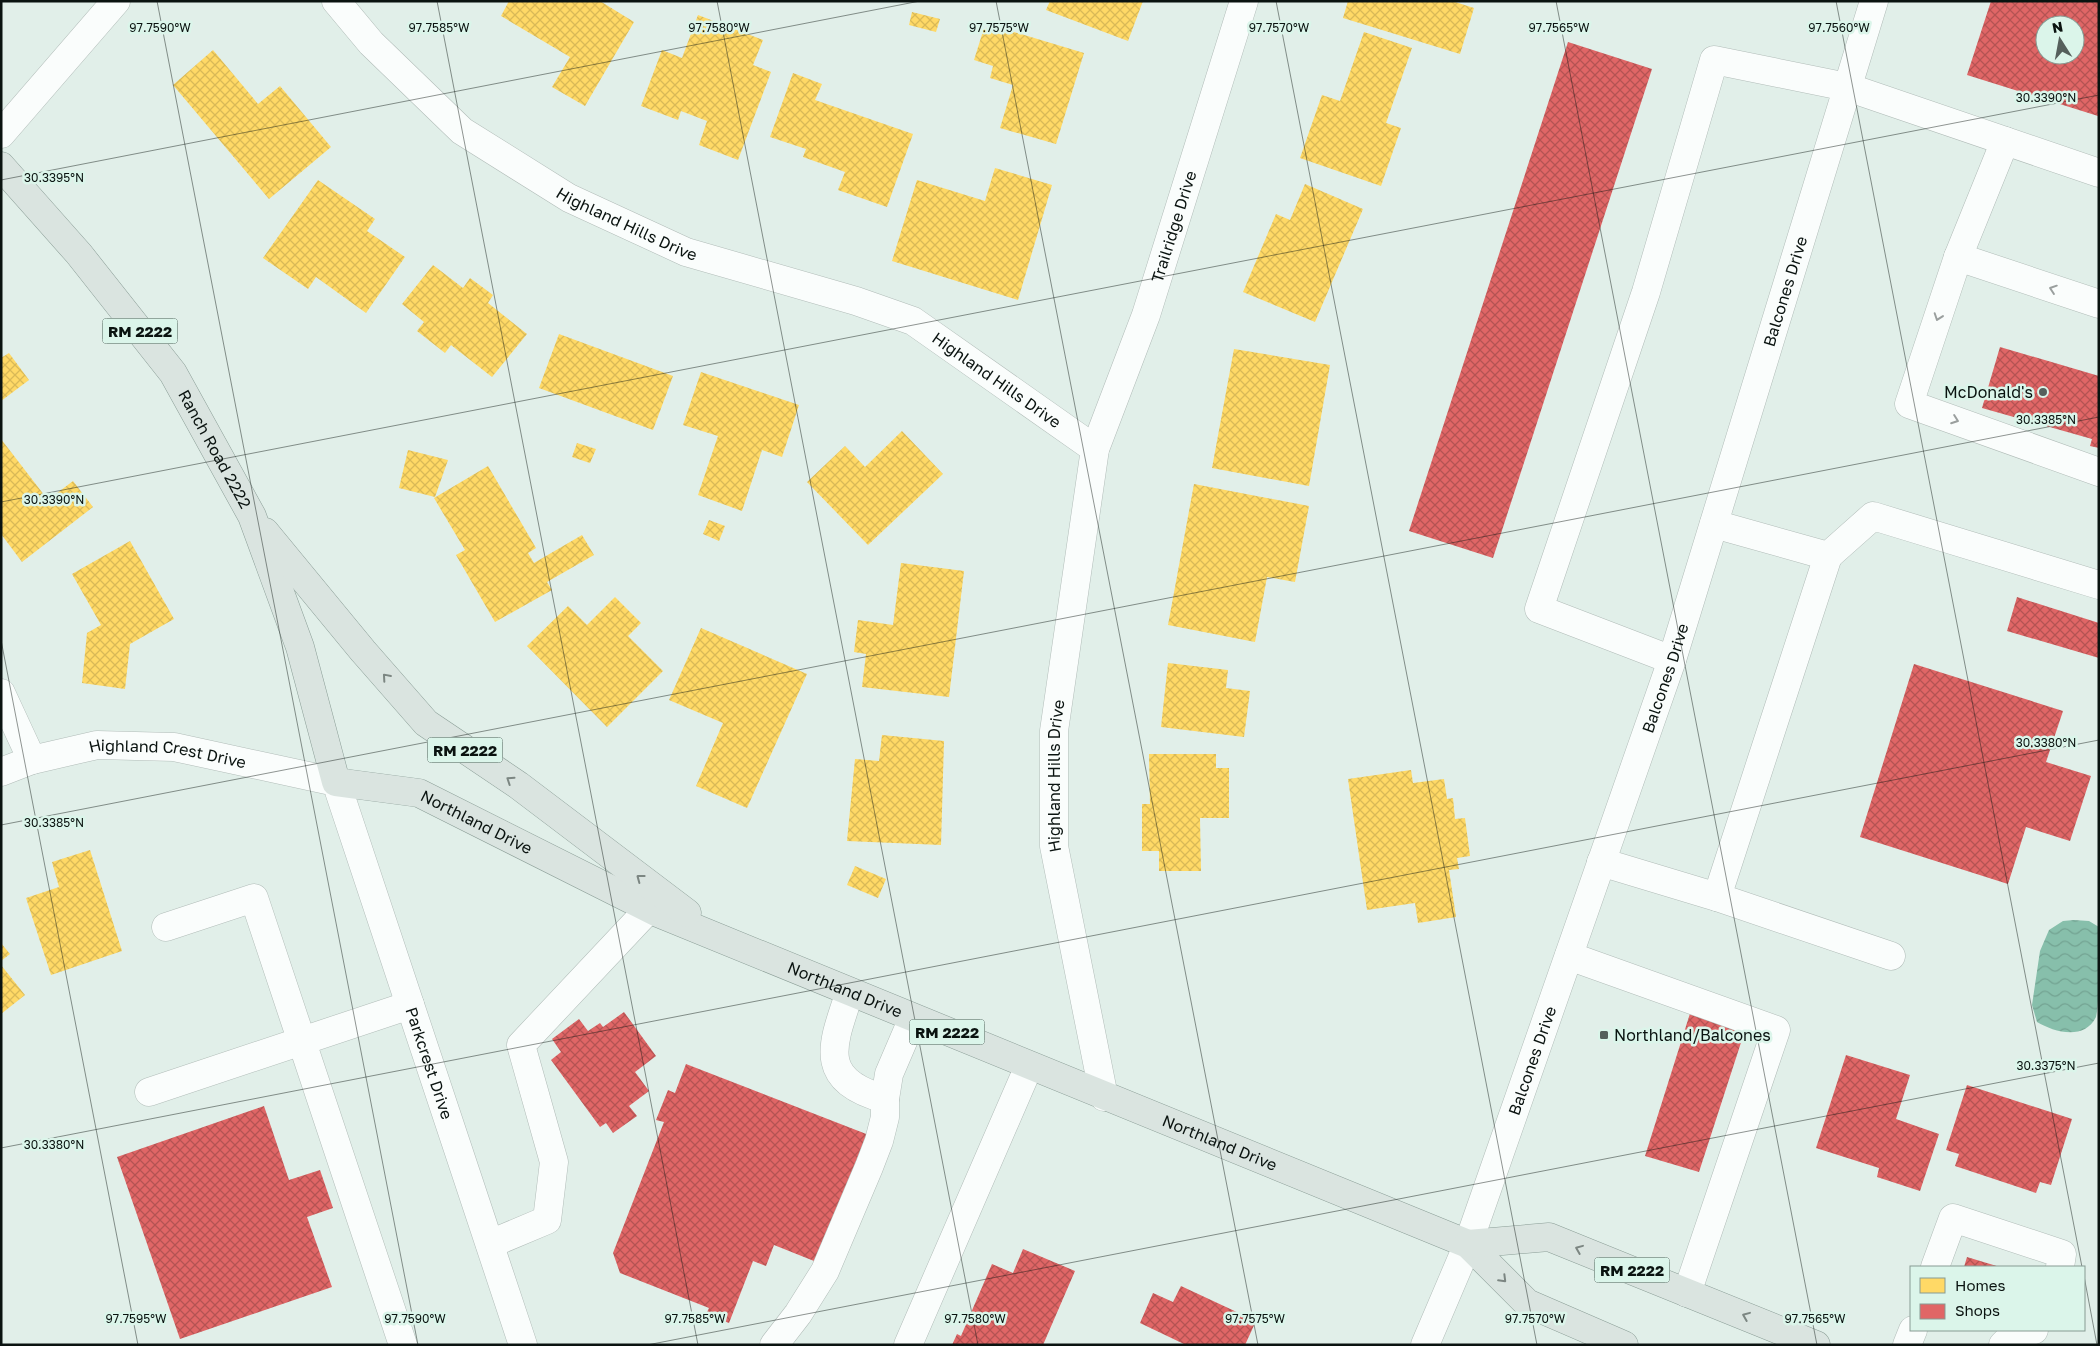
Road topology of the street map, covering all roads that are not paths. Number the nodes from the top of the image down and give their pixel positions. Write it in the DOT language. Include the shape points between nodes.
graph roads {
  1 [pos="116,1"];
  2 [pos="336,1"];
  3 [pos="1244,1"];
  4 [pos="1874,1"];
  5 [pos="1847,88"];
  6 [pos="1,134"];
  7 [pos="2005,141"];
  8 [pos="1,166"];
  9 [pos="2099,173"];
  10 [pos="1958,257"];
  11 [pos="2099,304"];
  12 [pos="1095,449"];
  13 [pos="2099,472"];
  14 [pos="252,516"];
  15 [pos="1714,524"];
  16 [pos="1828,556"];
  17 [pos="2099,585"];
  18 [pos="1672,660"];
  19 [pos="1,693"];
  20 [pos="32,760"];
  21 [pos="1,772"];
  22 [pos="336,782"];
  23 [pos="1601,862"];
  24 [pos="1717,897"];
  25 [pos="656,902"];
  26 [pos="166,926"];
  27 [pos="1569,956"];
  28 [pos="1891,956"];
  29 [pos="850,992"];
  30 [pos="410,1005"];
  31 [pos="913,1018"];
  32 [pos="301,1040"];
  33 [pos="1029,1066"];
  34 [pos="150,1092"];
  35 [pos="1104,1096"];
  36 [pos="884,1098"];
  37 [pos="490,1244"];
  38 [pos="1468,1244"];
  39 [pos="1935,1266"];
  40 [pos="2060,1266"];
  41 [pos="1687,1293"];
  42 [pos="1913,1331"];
  43 [pos="2031,1331"];
  44 [pos="403,1345"];
  45 [pos="523,1345"];
  46 [pos="774,1345"];
  47 [pos="908,1345"];
  48 [pos="1425,1345"];
  49 [pos="1624,1345"];
  50 [pos="1816,1345"];
  51 [pos="1907,1345"];
  52 [pos="2003,1345"];
  1 -- 6 [label="street"];
  2 -- 12 [label="street, Highland Hills Drive" via="372,43 462,131 569,198 686,252 856,301 913,321"];
  3 -- 12 [label="street, Trailridge Drive" via="1146,315"];
  4 -- 5 [label="street, Balcones Drive"];
  5 -- 7 [label="street"];
  5 -- 15 [label="street, Balcones Drive"];
  5 -- 18 [label="street" via="1714,60 1646,292 1539,609"];
  7 -- 9 [label="street"];
  7 -- 10 [label="street"];
  8 -- 14 [label="main road, Ranch Road 2222 / RM 2222" via="79,254 173,374"];
  11 -- 10 [label="street, one-way"];
  10 -- 13 [label="street, one-way" via="1909,404"];
  12 -- 35 [label="street, Highland Hills Drive" via="1054,731 1054,846"];
  14 -- 22 [label="main road, Ranch Road 2222 / RM 2222" via="300,647"];
  25 -- 14 [label="main road, RM 2222, one-way" via="518,785 426,723"];
  15 -- 16 [label="street"];
  15 -- 18 [label="street, Balcones Drive"];
  16 -- 17 [label="street" via="1873,516"];
  16 -- 24 [label="street"];
  18 -- 23 [label="street, Balcones Drive"];
  19 -- 20 [label="street"];
  20 -- 21 [label="street, Highland Crest Drive"];
  20 -- 22 [label="street, Highland Crest Drive" via="97,745 174,747"];
  22 -- 25 [label="main road, Northland Drive / RM 2222" via="419,793"];
  22 -- 30 [label="street, Parkcrest Drive"];
  23 -- 24 [label="street"];
  23 -- 27 [label="street, Balcones Drive"];
  24 -- 28 [label="street"];
  25 -- 29 [label="main road, Northland Drive / RM 2222" via="721,939"];
  25 -- 37 [label="street" via="521,1045 554,1162 547,1220"];
  26 -- 32 [label="street" via="254,898"];
  27 -- 38 [label="street, Balcones Drive"];
  27 -- 41 [label="street" via="1776,1030"];
  29 -- 31 [label="main road, Northland Drive / RM 2222"];
  29 -- 36 [label="street" via="834,1039 833,1056 840,1074 851,1085 866,1094"];
  30 -- 32 [label="street"];
  30 -- 37 [label="street, Parkcrest Drive"];
  31 -- 33 [label="main road, Northland Drive / RM 2222"];
  31 -- 36 [label="street" via="889,1074"];
  32 -- 34 [label="street"];
  32 -- 44 [label="street"];
  33 -- 35 [label="main road, Northland Drive / RM 2222"];
  33 -- 47 [label="street"];
  35 -- 38 [label="main road, Northland Drive / RM 2222"];
  36 -- 46 [label="street" via="885,1117 880,1142 825,1271"];
  37 -- 45 [label="street, Parkcrest Drive"];
  41 -- 38 [label="main road, Northland Drive / RM 2222, one-way" via="1549,1236"];
  38 -- 48 [label="street, Balcones Drive"];
  38 -- 49 [label="main road, Northland Drive / RM 2222, one-way" via="1527,1304"];
  39 -- 40 [label="street" via="1953,1218 2062,1254"];
  50 -- 41 [label="main road, Northland Drive / RM 2222, one-way"];
  42 -- 51 [label="street"];
  43 -- 52 [label="street" via="2011,1337"];
}
